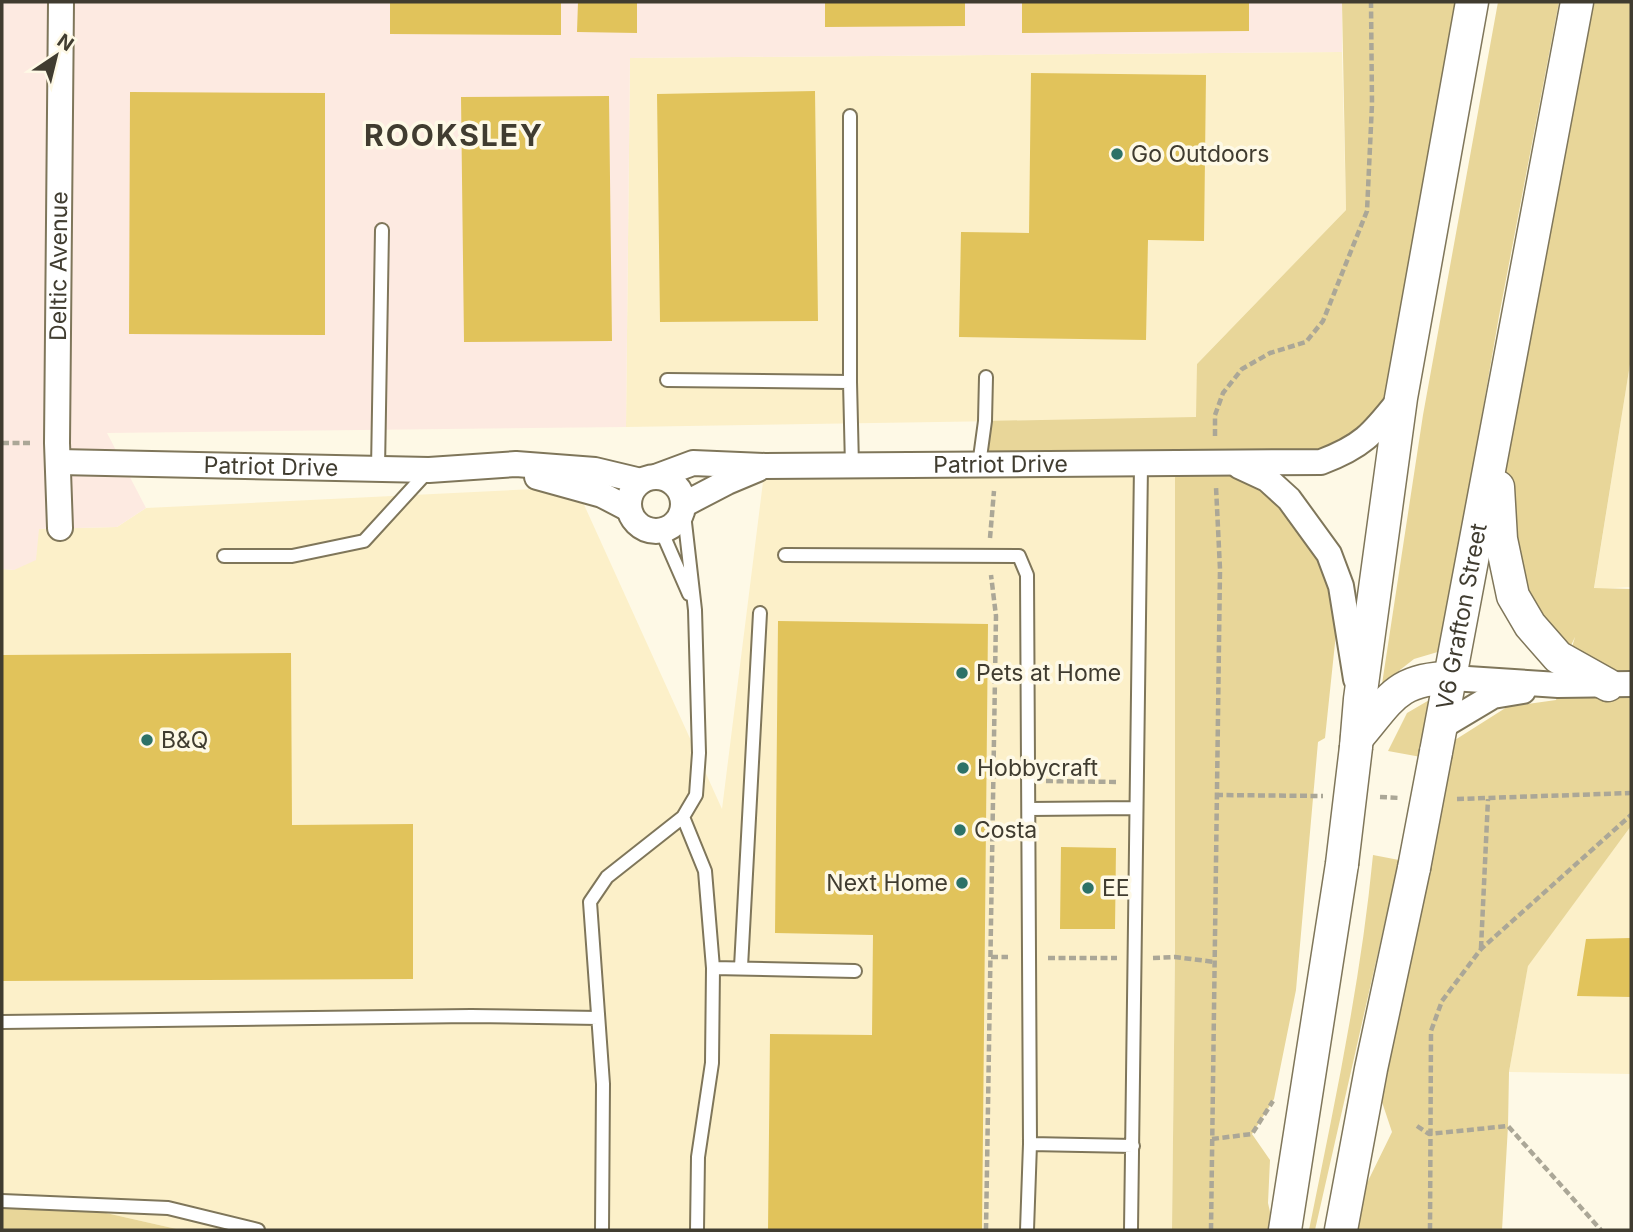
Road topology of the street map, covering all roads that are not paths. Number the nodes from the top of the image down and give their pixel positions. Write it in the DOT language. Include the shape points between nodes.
graph roads {
  1 [pos="61,2"];
  2 [pos="1472,2"];
  3 [pos="1577,2"];
  4 [pos="850,116"];
  5 [pos="382,230"];
  6 [pos="986,377"];
  7 [pos="667,380"];
  8 [pos="850,382"];
  9 [pos="1401,398"];
  10 [pos="1495,433"];
  11 [pos="59,462"];
  12 [pos="1225,464"];
  13 [pos="988,465"];
  14 [pos="1142,465"];
  15 [pos="765,466"];
  16 [pos="852,466"];
  17 [pos="481,467"];
  18 [pos="378,468"];
  19 [pos="429,470"];
  20 [pos="649,479"];
  21 [pos="684,505"];
  22 [pos="629,509"];
  23 [pos="60,528"];
  24 [pos="661,530"];
  25 [pos="785,555"];
  26 [pos="224,556"];
  27 [pos="695,611"];
  28 [pos="760,613"];
  29 [pos="1452,678"];
  30 [pos="1558,685"];
  31 [pos="1620,685"];
  32 [pos="1360,699"];
  33 [pos="1439,739"];
  34 [pos="1357,743"];
  35 [pos="1029,808"];
  36 [pos="1136,808"];
  37 [pos="683,817"];
  38 [pos="741,967"];
  39 [pos="713,968"];
  40 [pos="855,971"];
  41 [pos="598,1018"];
  42 [pos="2,1022"];
  43 [pos="1030,1144"];
  44 [pos="1133,1146"];
  45 [pos="2,1201"];
  46 [pos="258,1230"];
  47 [pos="602,1230"];
  48 [pos="697,1230"];
  49 [pos="1027,1230"];
  50 [pos="1131,1230"];
  51 [pos="1285,1230"];
  52 [pos="1341,1230"];
  1 -- 11 [label="street, Deltic Avenue"];
  2 -- 9 [label="street"];
  3 -- 10 [label="street, V6 Grafton Street"];
  4 -- 8 [label="lane"];
  5 -- 18 [label="lane"];
  6 -- 13 [label="lane"];
  7 -- 8 [label="lane"];
  8 -- 16 [label="lane"];
  9 -- 12 [label="street, Patriot Drive" via="1371,436 1321,462"];
  9 -- 32 [label="street"];
  10 -- 29 [label="street, V6 Grafton Street"];
  10 -- 31 [label="street" via="1501,539 1513,596 1530,625 1559,657"];
  11 -- 18 [label="street, Patriot Drive"];
  11 -- 23 [label="street, Deltic Avenue"];
  12 -- 14 [label="street, Patriot Drive"];
  12 -- 32 [label="street, Patriot Drive" via="1266,478 1289,499 1329,554 1341,586"];
  13 -- 14 [label="street, Patriot Drive"];
  13 -- 16 [label="street, Patriot Drive"];
  14 -- 36 [label="lane"];
  15 -- 16 [label="street, Patriot Drive"];
  15 -- 20 [label="street, Patriot Drive" via="693,463"];
  15 -- 21 [label="street, Patriot Drive"];
  17 -- 19 [label="street, Patriot Drive"];
  17 -- 20 [label="street, Patriot Drive" via="516,464"];
  17 -- 22 [label="street, Patriot Drive" via="598,493"];
  18 -- 19 [label="street, Patriot Drive"];
  19 -- 26 [label="lane" via="364,541 292,556"];
  20 -- 21 [label="street" via="670,481"];
  20 -- 22 [label="street" via="633,490"];
  21 -- 24 [label="street" via="677,521"];
  21 -- 27 [label="lane"];
  22 -- 24 [label="street" via="643,527"];
  24 -- 27 [label="lane"];
  25 -- 35 [label="lane" via="1019,556 1027,575"];
  27 -- 37 [label="lane" via="699,753 696,795"];
  28 -- 38 [label="lane"];
  29 -- 30 [label="street"];
  29 -- 33 [label="street, V6 Grafton Street"];
  29 -- 34 [label="street" via="1411,683 1396,692"];
  30 -- 31 [label="street"];
  30 -- 33 [label="street" via="1493,696"];
  32 -- 34 [label="street"];
  33 -- 52 [label="street, V6 Grafton Street, bridge"];
  34 -- 51 [label="street, bridge"];
  35 -- 36 [label="lane"];
  35 -- 43 [label="lane"];
  36 -- 44 [label="lane"];
  37 -- 39 [label="lane" via="705,871"];
  37 -- 41 [label="lane" via="607,877 590,902"];
  38 -- 39 [label="lane"];
  38 -- 40 [label="lane"];
  39 -- 48 [label="lane" via="712,1063 698,1157"];
  41 -- 42 [label="lane"];
  41 -- 47 [label="lane" via="603,1084"];
  43 -- 44 [label="lane"];
  43 -- 49 [label="lane"];
  44 -- 50 [label="lane"];
  45 -- 46 [label="lane" via="168,1208"];
}
